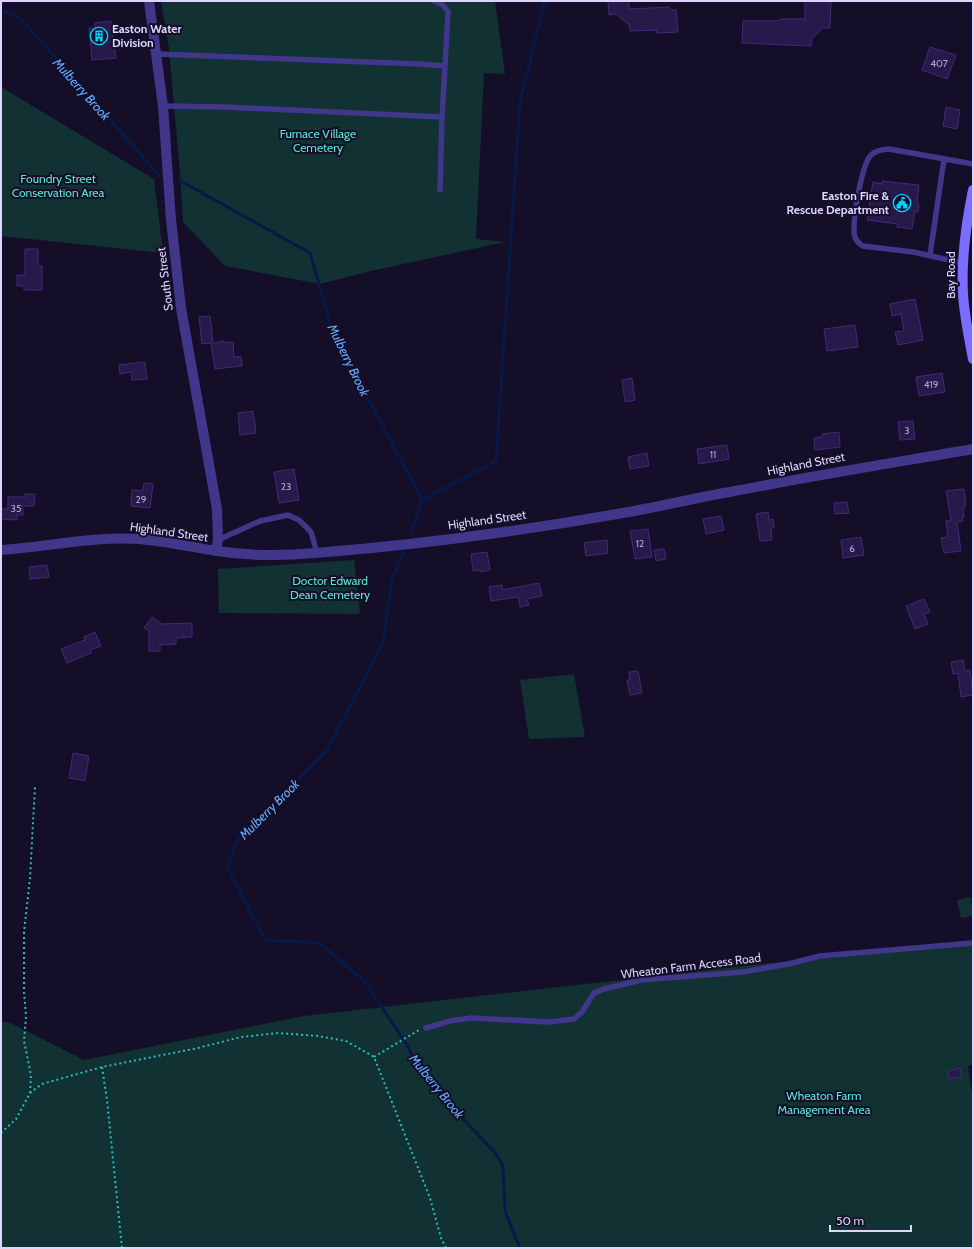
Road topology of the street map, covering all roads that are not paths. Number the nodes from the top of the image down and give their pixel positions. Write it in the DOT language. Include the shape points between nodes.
graph roads {
  1 [pos="150,1"];
  2 [pos="434,1"];
  3 [pos="157,54"];
  4 [pos="446,66"];
  5 [pos="163,106"];
  6 [pos="442,117"];
  7 [pos="944,159"];
  8 [pos="973,164"];
  9 [pos="440,190"];
  10 [pos="973,190"];
  11 [pos="930,255"];
  12 [pos="963,263"];
  13 [pos="973,359"];
  14 [pos="973,450"];
  15 [pos="218,540"];
  16 [pos="1,550"];
  17 [pos="216,551"];
  18 [pos="317,553"];
  19 [pos="973,943"];
  20 [pos="426,1028"];
  1 -- 3 [label="street, South Street"];
  2 -- 4 [label="lane" via="445,7 448,12"];
  3 -- 4 [label="lane"];
  3 -- 5 [label="street, South Street"];
  4 -- 6 [label="lane"];
  5 -- 6 [label="lane"];
  5 -- 15 [label="street, South Street" via="179,293 217,509"];
  6 -- 9 [label="lane"];
  7 -- 8 [label="lane"];
  7 -- 11 [label="lane"];
  7 -- 11 [label="lane" via="889,149 877,150 870,155 866,163 854,220 857,242 863,246"];
  10 -- 12 [label="main road, Bay Road"];
  11 -- 12 [label="lane"];
  12 -- 13 [label="main road, Bay Road" via="963,294"];
  14 -- 18 [label="street, Highland Street" via="852,469 611,515 504,532"];
  15 -- 17 [label="street, South Street"];
  15 -- 18 [label="lane" via="260,521 288,515 299,520 311,532"];
  16 -- 17 [label="street, Highland Street" via="120,538 180,544"];
  17 -- 18 [label="street, Highland Street" via="263,555"];
  19 -- 20 [label="lane, Wheaton Farm Access Road" via="820,956 743,972 640,980 594,993 582,1012 574,1019 550,1022 471,1018"];
}
